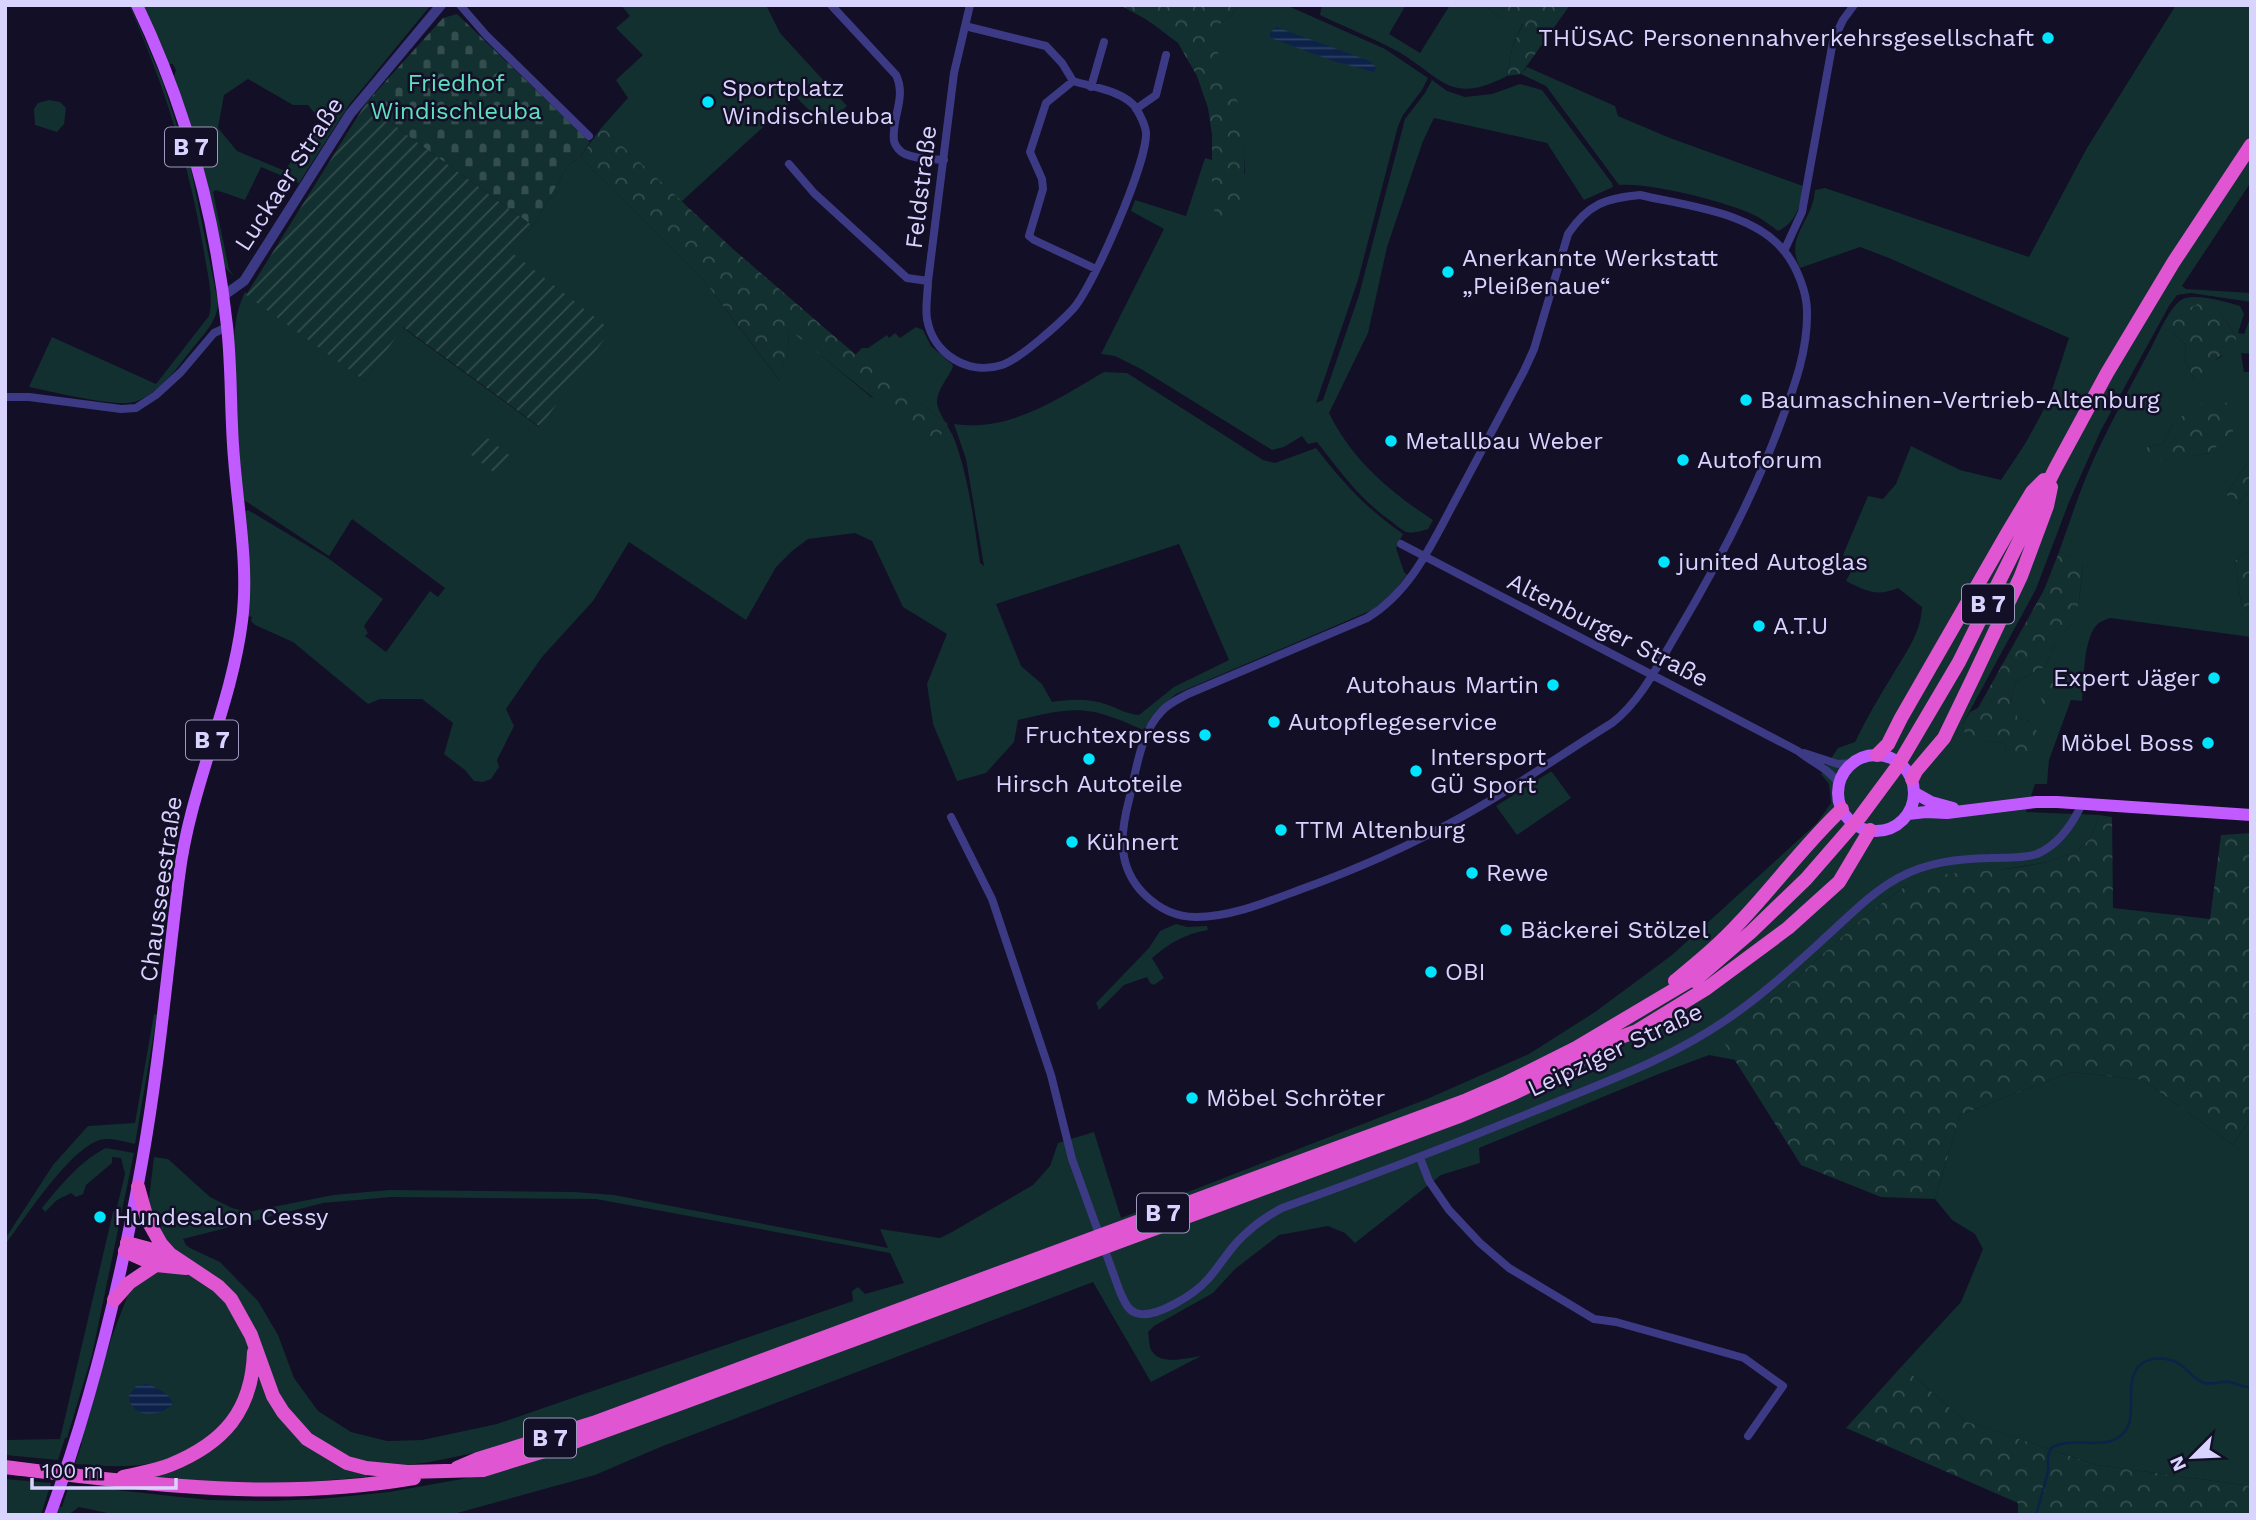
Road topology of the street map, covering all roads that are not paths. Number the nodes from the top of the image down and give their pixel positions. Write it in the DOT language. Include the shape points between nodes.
graph roads {
  1 [pos="138,5"];
  2 [pos="441,5"];
  3 [pos="460,5"];
  4 [pos="831,5"];
  5 [pos="970,5"];
  6 [pos="1854,5"];
  7 [pos="965,26"];
  8 [pos="1104,42"];
  9 [pos="1166,55"];
  10 [pos="1073,81"];
  11 [pos="1091,87"];
  12 [pos="1136,109"];
  13 [pos="589,136"];
  14 [pos="2251,145"];
  15 [pos="944,160"];
  16 [pos="789,164"];
  17 [pos="1784,251"];
  18 [pos="1096,269"];
  19 [pos="928,281"];
  20 [pos="223,296"];
  21 [pos="227,327"];
  22 [pos="5,397"];
  23 [pos="2055,469"];
  24 [pos="1401,544"];
  25 [pos="1425,557"];
  26 [pos="1652,674"];
  27 [pos="1798,751"];
  28 [pos="1877,755"];
  29 [pos="1853,763"];
  30 [pos="1839,784"];
  31 [pos="1913,786"];
  32 [pos="2082,804"];
  33 [pos="1842,809"];
  34 [pos="1964,811"];
  35 [pos="1908,814"];
  36 [pos="2251,815"];
  37 [pos="951,817"];
  38 [pos="1870,830"];
  39 [pos="1699,975"];
  40 [pos="1662,996"];
  41 [pos="1621,1037"];
  42 [pos="1420,1158"];
  43 [pos="138,1187"];
  44 [pos="126,1247"];
  45 [pos="170,1254"];
  46 [pos="156,1265"];
  47 [pos="191,1268"];
  48 [pos="114,1300"];
  49 [pos="255,1347"];
  50 [pos="1748,1436"];
  51 [pos="5,1467"];
  52 [pos="447,1472"];
  53 [pos="111,1480"];
  54 [pos="51,1512"];
  1 -- 20 [label="main road, B 7" via="193,155"];
  2 -- 20 [label="street, Luckaer Straße" via="350,114 244,281"];
  3 -- 13 [label="street"];
  4 -- 15 [label="street" via="901,84 894,142 898,148 904,154"];
  5 -- 7 [label="street, Feldstraße"];
  6 -- 17 [label="street" via="1833,41 1802,212"];
  7 -- 10 [label="street" via="1046,46"];
  7 -- 15 [label="street, Feldstraße" via="954,73"];
  8 -- 11 [label="street"];
  9 -- 12 [label="street" via="1156,95"];
  10 -- 11 [label="street"];
  10 -- 18 [label="street" via="1046,103 1030,152 1043,189 1028,236"];
  11 -- 12 [label="street" via="1122,97"];
  12 -- 18 [label="street" via="1146,132 1144,146 1122,216"];
  14 -- 23 [label="highway, B 7" via="2106,373"];
  15 -- 19 [label="street, Feldstraße"];
  16 -- 19 [label="street" via="907,278"];
  17 -- 25 [label="street" via="1746,222 1698,209 1640,195 1614,197 1594,205 1568,233 1534,349"];
  17 -- 26 [label="street" via="1795,268 1807,310 1797,379 1768,457 1717,566"];
  18 -- 19 [label="street, Feldstraße" via="1073,309 1018,356 989,368 958,363 937,344 926,316"];
  20 -- 21 [label="main road, Chausseestraße / B 7"];
  21 -- 22 [label="street" via="214,333 181,372 136,408"];
  21 -- 43 [label="main road, Chausseestraße / B 7" via="244,567 242,620 232,671 186,827"];
  23 -- 28 [label="highway" via="2032,492 1888,744"];
  23 -- 31 [label="highway" via="2047,506 2012,596 1944,738 1916,771"];
  23 -- 39 [label="highway, B 7" via="1959,662 1878,792 1838,843 1774,910"];
  24 -- 25 [label="street, Altenburger Straße"];
  25 -- 26 [label="street, Altenburger Straße"];
  25 -- 26 [label="street" via="1402,590 1367,618 1188,694 1162,711 1146,738 1122,831 1127,868 1149,899 1175,914 1214,916 1277,899 1405,846 1456,821 1612,723"];
  26 -- 27 [label="street, Altenburger Straße"];
  27 -- 29 [label="street, Altenburger Straße"];
  27 -- 30 [label="street, Altenburger Straße"];
  28 -- 29 [label="main road"];
  28 -- 31 [label="main road" via="1902,764"];
  29 -- 30 [label="main road"];
  30 -- 33 [label="main road"];
  31 -- 34 [label="main road" via="1931,802"];
  31 -- 35 [label="main road"];
  32 -- 34 [label="main road" via="2036,802"];
  32 -- 36 [label="main road"];
  32 -- 42 [label="street, Leipziger Straße" via="2074,822 2039,853 1931,864 1880,889 1771,987 1682,1045"];
  33 -- 38 [label="main road" via="1856,825"];
  33 -- 40 [label="highway" via="1741,921"];
  34 -- 35 [label="main road"];
  35 -- 38 [label="main road" via="1896,826"];
  37 -- 42 [label="street, Leipziger Straße" via="992,899 1051,1075 1072,1159 1130,1309 1146,1315 1163,1310 1206,1282 1239,1239 1264,1218"];
  38 -- 41 [label="highway" via="1839,882 1788,928 1707,988"];
  39 -- 40 [label="highway, B 7"];
  39 -- 41 [label="highway, B 7"];
  40 -- 52 [label="highway, B 7" via="1576,1048 1467,1100 640,1406"];
  41 -- 52 [label="highway, B 7" via="1514,1093 1381,1145 589,1437 483,1470"];
  42 -- 50 [label="street" via="1449,1210 1509,1268 1594,1319 1744,1358 1783,1387"];
  43 -- 44 [label="main road, B 7"];
  43 -- 45 [label="highway" via="147,1219"];
  44 -- 45 [label="highway"];
  44 -- 46 [label="highway"];
  44 -- 48 [label="main road, B 7"];
  45 -- 47 [label="highway"];
  46 -- 47 [label="highway"];
  46 -- 48 [label="highway"];
  47 -- 49 [label="highway" via="231,1299"];
  48 -- 54 [label="main road, B 7"];
  49 -- 52 [label="highway" via="278,1404 307,1439 347,1463 366,1468"];
  49 -- 53 [label="highway" via="250,1392 232,1423 212,1442 170,1465"];
  51 -- 53 [label="highway, B 7"];
  52 -- 53 [label="highway, B 7" via="283,1490"];
}
